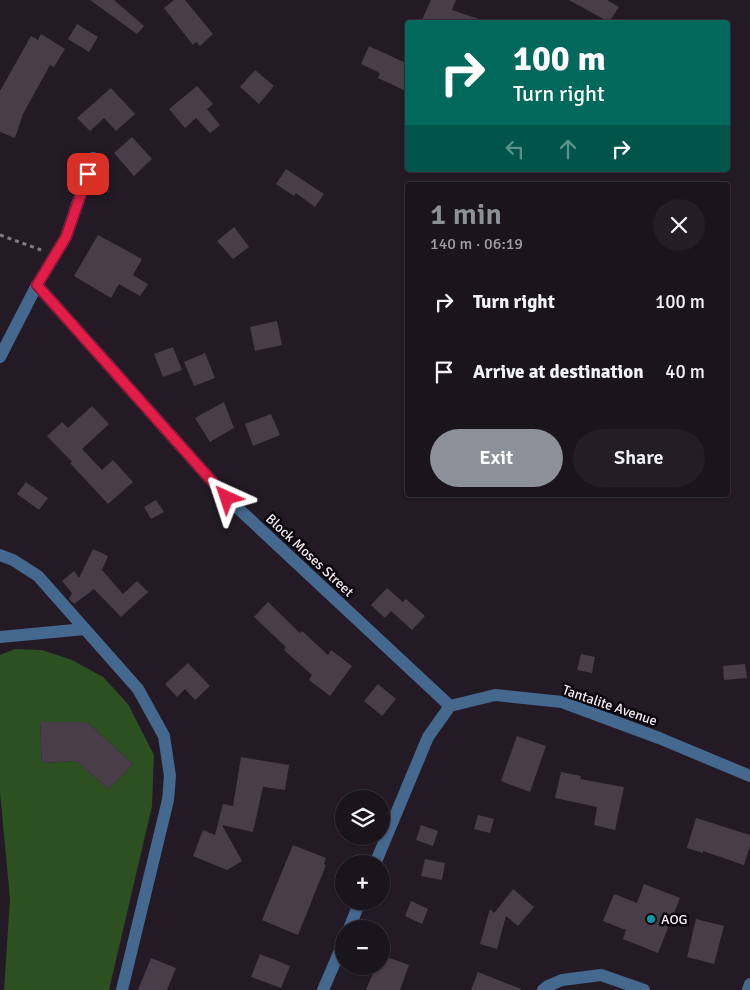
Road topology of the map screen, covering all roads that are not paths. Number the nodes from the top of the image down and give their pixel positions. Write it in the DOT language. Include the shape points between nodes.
graph roads {
  1 [pos="93,158"];
  2 [pos="37,285"];
  3 [pos="0,357"];
  4 [pos="0,555"];
  5 [pos="85,629"];
  6 [pos="0,637"];
  7 [pos="450,706"];
  8 [pos="750,776"];
  9 [pos="379,855"];
  10 [pos="335,961"];
  11 [pos="750,984"];
  12 [pos="122,990"];
  13 [pos="323,990"];
  14 [pos="543,990"];
  15 [pos="644,990"];
  16 [pos="748,990"];
  1 -- 2 [label="street" via="66,237"];
  2 -- 3 [label="street"];
  2 -- 7 [label="street, Block Moses Street" via="227,498"];
  4 -- 5 [label="street" via="38,576"];
  5 -- 6 [label="street"];
  5 -- 12 [label="street" via="138,689 164,736 170,776 168,800"];
  7 -- 8 [label="street, Tantalite Avenue" via="496,695 562,702"];
  7 -- 9 [label="street" via="428,737"];
  10 -- 13 [label="street"];
  11 -- 16 [label="street"];
  14 -- 15 [label="street" via="562,980 601,975"];
}
